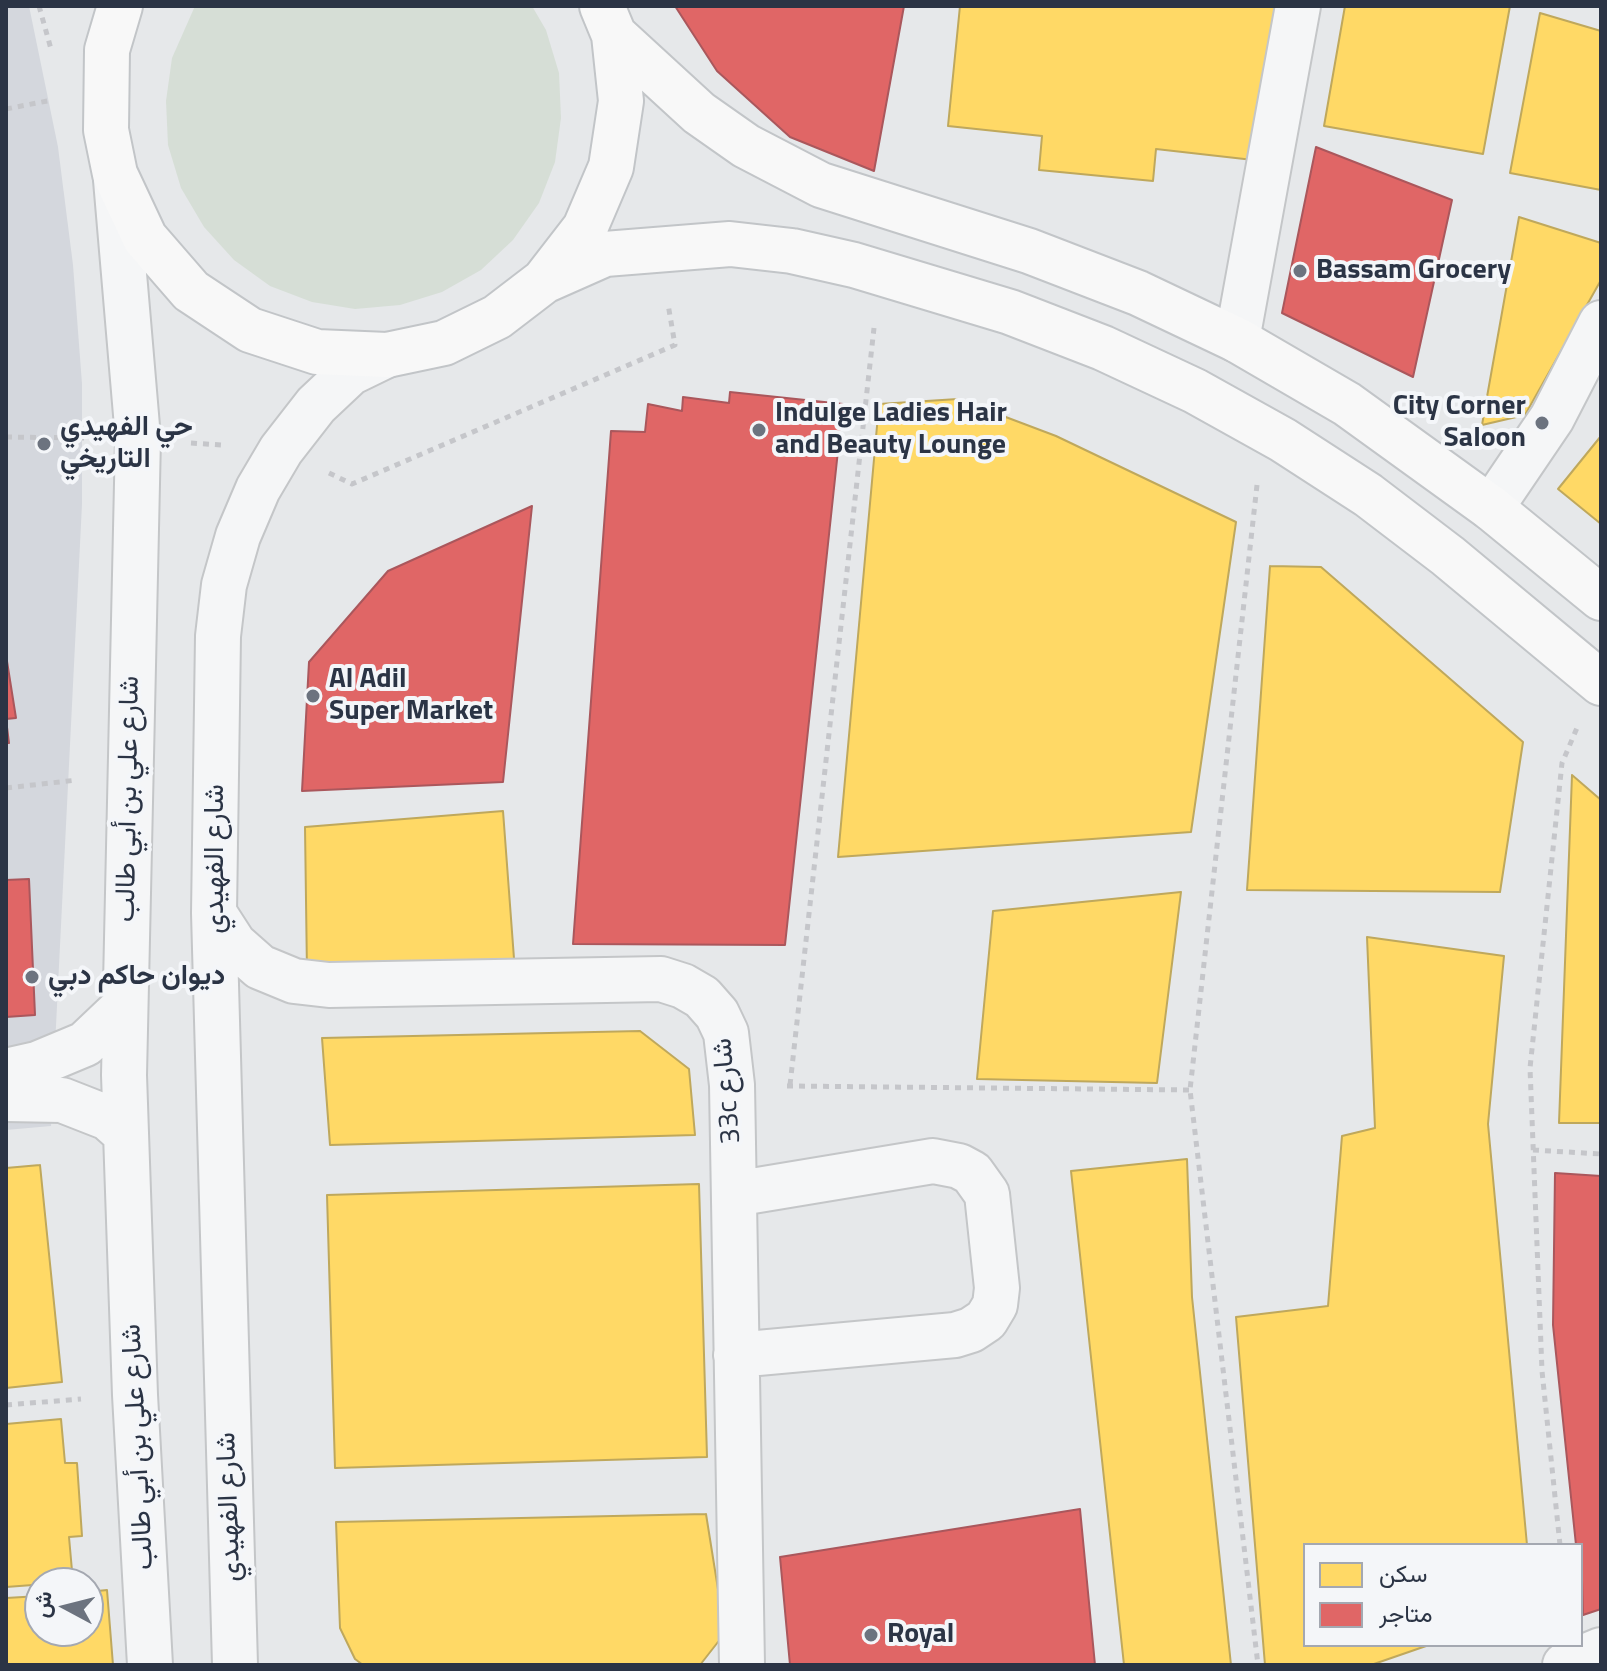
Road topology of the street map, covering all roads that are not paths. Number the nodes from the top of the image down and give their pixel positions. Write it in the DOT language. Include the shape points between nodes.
graph roads {
  1 [pos="1298,6"];
  2 [pos="118,8"];
  3 [pos="608,20"];
  4 [pos="115,174"];
  5 [pos="544,281"];
  6 [pos="1601,323"];
  7 [pos="1237,340"];
  8 [pos="387,355"];
  9 [pos="1491,508"];
  10 [pos="1601,598"];
  11 [pos="1600,682"];
  12 [pos="214,913"];
  13 [pos="124,1007"];
  14 [pos="6,1071"];
  15 [pos="6,1099"];
  16 [pos="126,1134"];
  17 [pos="734,1194"];
  18 [pos="736,1355"];
  19 [pos="1601,1650"];
  20 [pos="150,1665"];
  21 [pos="235,1665"];
  22 [pos="742,1665"];
  23 [pos="1565,1665"];
  1 -- 7 [label="street"];
  2 -- 4 [label="main road" via="104,86"];
  3 -- 5 [label="main road" via="621,101 611,167 585,228"];
  3 -- 7 [label="main road" via="699,113 746,146 821,185 1029,251 1138,293"];
  4 -- 8 [label="main road" via="145,238 191,291 250,330 317,352"];
  4 -- 13 [label="street, شارع علي بن أبي طالب" via="138,438"];
  5 -- 8 [label="main road" via="497,317 444,343"];
  5 -- 11 [label="main road" via="605,254 730,244 792,251 880,272 1010,312 1103,348 1264,429 1368,495"];
  6 -- 9 [label="street" via="1552,418"];
  7 -- 9 [label="main road" via="1347,404"];
  8 -- 12 [label="street, شارع الفهيدي" via="350,373 316,405 274,463 238,536 224,585 218,636"];
  9 -- 10 [label="main road"];
  12 -- 17 [label="street, 33c شارع" via="234,944 260,967 294,981 329,985 661,979 683,986 702,997 726,1033"];
  12 -- 21 [label="street, شارع الفهيدي"];
  13 -- 14 [label="street" via="85,1044"];
  13 -- 16 [label="street, شارع علي بن أبي طالب"];
  15 -- 16 [label="street" via="62,1100 108,1118"];
  16 -- 20 [label="street, شارع علي بن أبي طالب"];
  17 -- 18 [label="street, 33c شارع"];
  17 -- 18 [label="street" via="933,1161 959,1166 972,1173 987,1194 997,1288 986,1320 955,1335"];
  18 -- 22 [label="street, 33c شارع"];
  19 -- 23 [label="street"];
}
